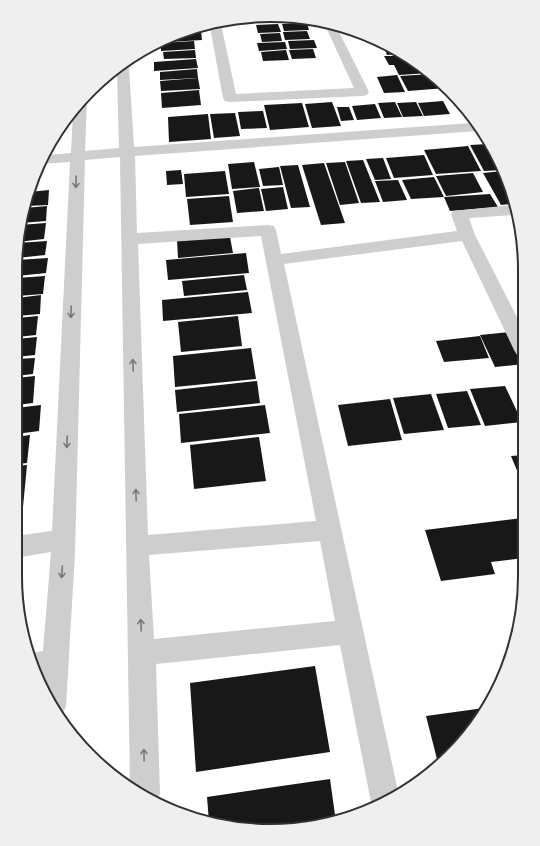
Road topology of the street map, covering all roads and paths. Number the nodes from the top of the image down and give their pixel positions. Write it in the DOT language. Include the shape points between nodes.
graph roads {
  1 [pos="217,28"];
  2 [pos="332,30"];
  3 [pos="123,70"];
  4 [pos="79,111"];
  5 [pos="473,127"];
  6 [pos="127,152"];
  7 [pos="77,157"];
  8 [pos="48,159"];
  9 [pos="511,210"];
  10 [pos="468,234"];
  11 [pos="129,239"];
  12 [pos="274,260"];
  13 [pos="518,338"];
  14 [pos="329,530"];
  15 [pos="63,540"];
  16 [pos="22,546"];
  17 [pos="137,546"];
  18 [pos="350,632"];
  19 [pos="142,653"];
  20 [pos="44,664"];
  21 [pos="48,687"];
  22 [pos="145,790"];
  23 [pos="384,796"];
  1 -- 2 [label="street" via="230,98 362,92"];
  3 -- 6 [label="street"];
  4 -- 7 [label="street"];
  5 -- 6 [label="street"];
  6 -- 7 [label="street"];
  6 -- 11 [label="street"];
  7 -- 8 [label="street"];
  7 -- 15 [label="street, one-way"];
  9 -- 10 [label="street" via="459,214"];
  10 -- 12 [label="street"];
  10 -- 13 [label="street"];
  11 -- 12 [label="street" via="268,230"];
  17 -- 11 [label="street, one-way"];
  12 -- 14 [label="street"];
  14 -- 17 [label="street"];
  14 -- 18 [label="street"];
  15 -- 16 [label="street"];
  15 -- 20 [label="street, one-way"];
  19 -- 17 [label="street, one-way"];
  18 -- 19 [label="street"];
  18 -- 23 [label="street"];
  22 -- 19 [label="street, one-way"];
  20 -- 21 [label="street"];
}
